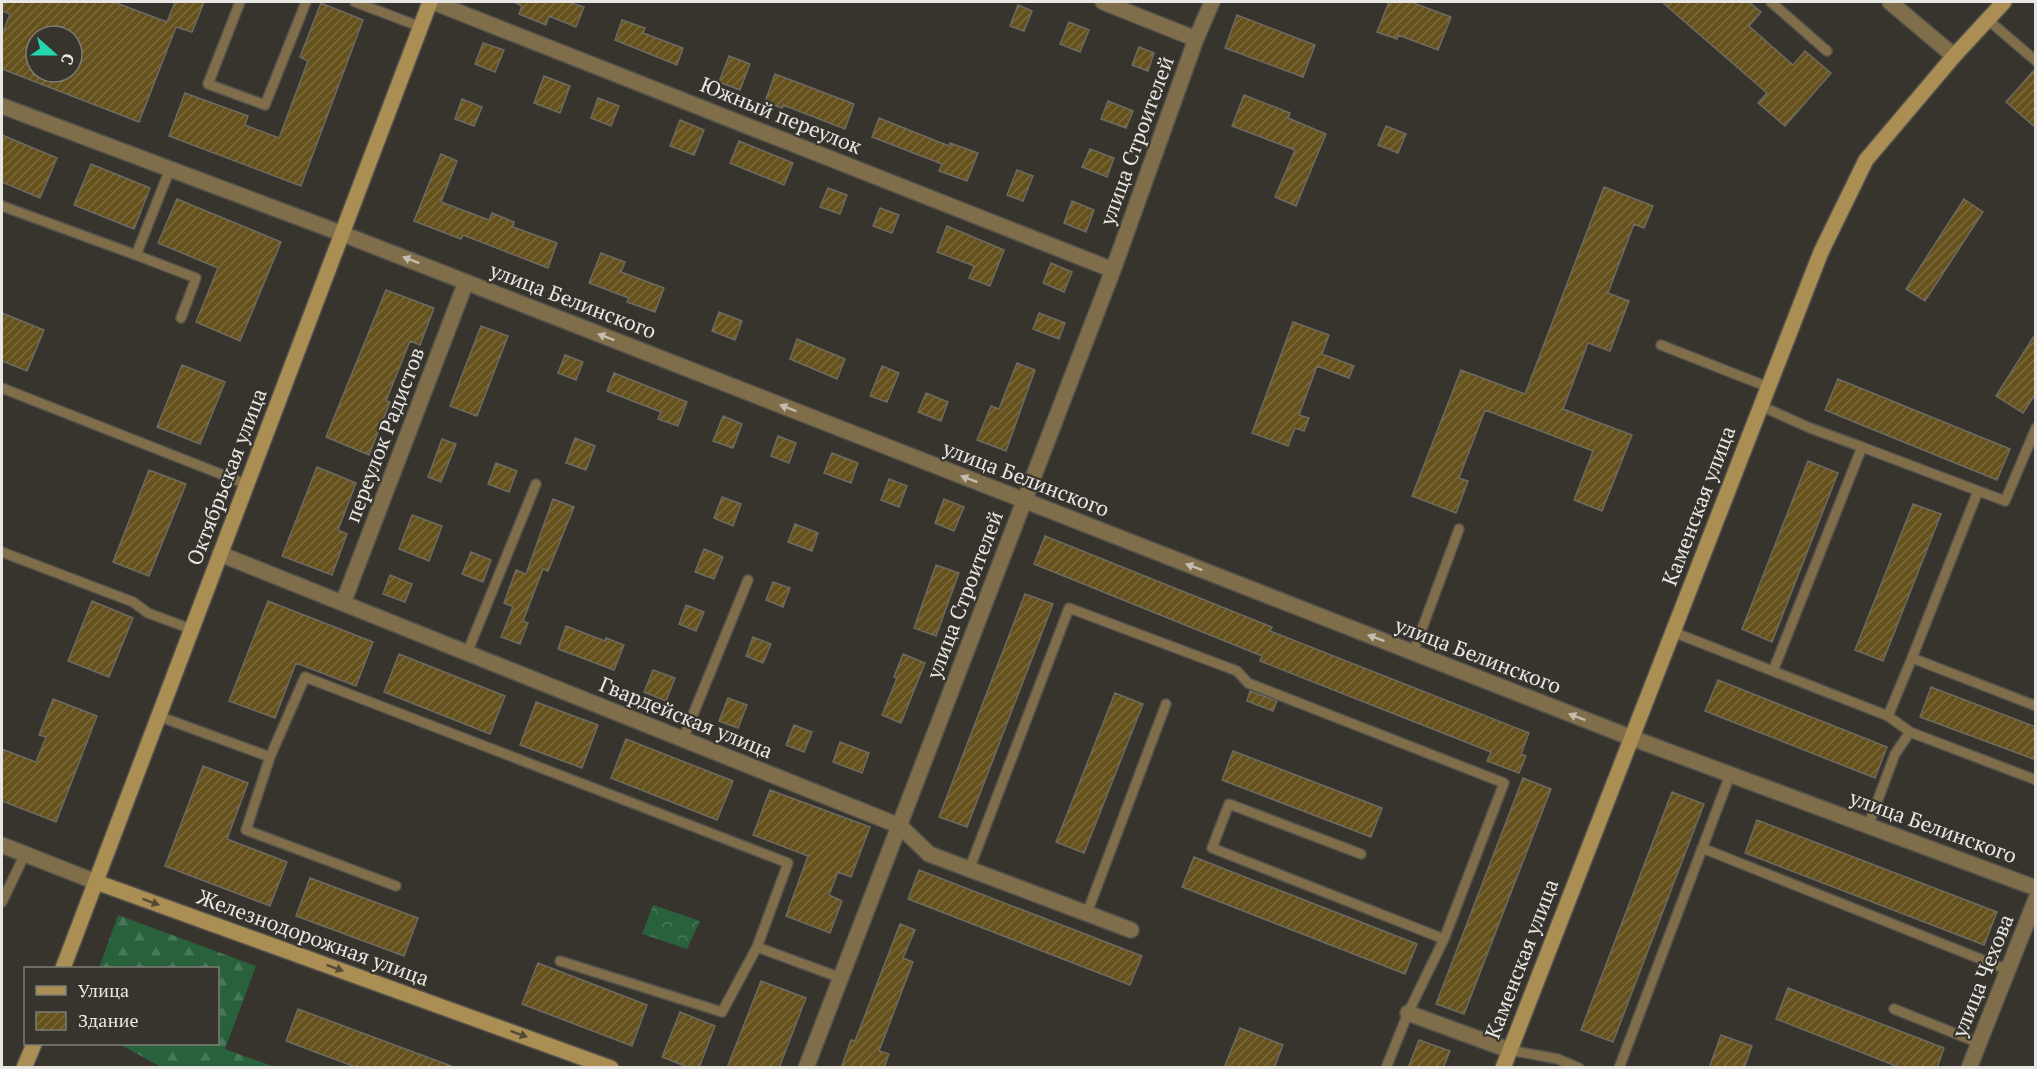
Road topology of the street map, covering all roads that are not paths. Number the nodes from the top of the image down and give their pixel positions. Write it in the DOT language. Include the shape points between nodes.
graph roads {
  1 [pos="240,2"];
  2 [pos="306,2"];
  3 [pos="355,2"];
  4 [pos="432,2"];
  5 [pos="1103,2"];
  6 [pos="1212,2"];
  7 [pos="1771,2"];
  8 [pos="1890,2"];
  9 [pos="2004,2"];
  10 [pos="1988,20"];
  11 [pos="421,27"];
  12 [pos="1196,39"];
  13 [pos="1827,51"];
  14 [pos="1954,56"];
  15 [pos="2036,61"];
  16 [pos="2,106"];
  17 [pos="170,169"];
  18 [pos="2,206"];
  19 [pos="343,234"];
  20 [pos="136,255"];
  21 [pos="1113,270"];
  22 [pos="466,282"];
  23 [pos="181,318"];
  24 [pos="1661,345"];
  25 [pos="1768,387"];
  26 [pos="2,388"];
  27 [pos="1761,406"];
  28 [pos="2036,428"];
  29 [pos="1862,447"];
  30 [pos="246,484"];
  31 [pos="536,484"];
  32 [pos="1978,491"];
  33 [pos="1024,501"];
  34 [pos="1459,529"];
  35 [pos="2,552"];
  36 [pos="220,554"];
  37 [pos="748,580"];
  38 [pos="343,603"];
  39 [pos="192,629"];
  40 [pos="1673,632"];
  41 [pos="1413,652"];
  42 [pos="467,653"];
  43 [pos="1912,658"];
  44 [pos="1773,671"];
  45 [pos="1166,704"];
  46 [pos="2036,706"];
  47 [pos="158,716"];
  48 [pos="1888,716"];
  49 [pos="1910,732"];
  50 [pos="1632,738"];
  51 [pos="683,739"];
  52 [pos="270,756"];
  53 [pos="1730,775"];
  54 [pos="2036,780"];
  55 [pos="900,826"];
  56 [pos="1868,826"];
  57 [pos="2,845"];
  58 [pos="1702,848"];
  59 [pos="25,854"];
  60 [pos="1361,854"];
  61 [pos="969,870"];
  62 [pos="96,882"];
  63 [pos="396,886"];
  64 [pos="2036,888"];
  65 [pos="2036,899"];
  66 [pos="2,902"];
  67 [pos="1087,913"];
  68 [pos="1131,930"];
  69 [pos="1444,939"];
  70 [pos="757,947"];
  71 [pos="560,961"];
  72 [pos="64,967"];
  73 [pos="2008,970"];
  74 [pos="841,978"];
  75 [pos="1894,1009"];
  76 [pos="1408,1013"];
  77 [pos="1979,1043"];
  78 [pos="34,1045"];
  79 [pos="1509,1050"];
  80 [pos="24,1068"];
  81 [pos="611,1068"];
  82 [pos="806,1068"];
  83 [pos="1386,1068"];
  84 [pos="1503,1068"];
  85 [pos="1579,1068"];
  86 [pos="1619,1068"];
  87 [pos="1969,1068"];
  1 -- 2 [label="lane" via="208,84 265,105"];
  3 -- 11 [label="lane"];
  4 -- 11 [label="street, Октябрьская улица"];
  4 -- 21 [label="street, Южный переулок"];
  5 -- 12 [label="street"];
  6 -- 12 [label="street, улица Строителей"];
  7 -- 13 [label="lane"];
  8 -- 14 [label="street"];
  9 -- 10 [label="street, Каменская улица"];
  10 -- 14 [label="street, Каменская улица"];
  10 -- 15 [label="lane"];
  11 -- 19 [label="street, Октябрьская улица"];
  12 -- 21 [label="street, улица Строителей"];
  14 -- 25 [label="street, Каменская улица" via="1866,160 1821,252"];
  16 -- 17 [label="street, улица Белинского"];
  17 -- 19 [label="street, улица Белинского"];
  17 -- 20 [label="lane"];
  18 -- 20 [label="lane"];
  22 -- 19 [label="street, улица Белинского, one-way"];
  19 -- 30 [label="street, Октябрьская улица"];
  20 -- 23 [label="lane" via="196,278"];
  21 -- 33 [label="street, улица Строителей"];
  33 -- 22 [label="street, улица Белинского, one-way"];
  22 -- 38 [label="street, переулок Радистов"];
  24 -- 25 [label="lane"];
  25 -- 27 [label="street, Каменская улица"];
  26 -- 30 [label="lane"];
  27 -- 29 [label="lane"];
  27 -- 40 [label="street, Каменская улица"];
  28 -- 32 [label="lane" via="2005,501"];
  29 -- 32 [label="lane"];
  29 -- 44 [label="lane"];
  30 -- 36 [label="street, Октябрьская улица"];
  31 -- 42 [label="lane"];
  32 -- 43 [label="lane"];
  41 -- 33 [label="street, улица Белинского, one-way"];
  33 -- 55 [label="street, улица Строителей"];
  34 -- 41 [label="lane"];
  35 -- 39 [label="lane"];
  36 -- 38 [label="street, Гвардейская улица"];
  36 -- 39 [label="street, Октябрьская улица"];
  37 -- 51 [label="lane"];
  38 -- 42 [label="street, Гвардейская улица"];
  39 -- 47 [label="street, Октябрьская улица"];
  40 -- 44 [label="lane"];
  40 -- 50 [label="street, Каменская улица"];
  50 -- 41 [label="street, улица Белинского, one-way"];
  42 -- 51 [label="street, Гвардейская улица"];
  43 -- 46 [label="lane"];
  43 -- 48 [label="lane"];
  44 -- 48 [label="lane"];
  45 -- 67 [label="lane"];
  47 -- 52 [label="lane"];
  47 -- 62 [label="street, Октябрьская улица"];
  48 -- 49 [label="lane"];
  49 -- 54 [label="lane"];
  49 -- 56 [label="lane" via="1895,754"];
  50 -- 53 [label="street, улица Белинского"];
  50 -- 79 [label="street, Каменская улица"];
  51 -- 55 [label="street, Гвардейская улица"];
  52 -- 63 [label="lane" via="246,831"];
  52 -- 70 [label="lane" via="304,677 788,863"];
  53 -- 56 [label="street, улица Белинского"];
  53 -- 58 [label="lane"];
  55 -- 61 [label="street, Гвардейская улица" via="929,854"];
  55 -- 74 [label="street, улица Строителей"];
  56 -- 64 [label="street, улица Белинского"];
  57 -- 59 [label="street, Железнодорожная улица"];
  58 -- 73 [label="lane"];
  58 -- 86 [label="lane"];
  59 -- 62 [label="street, Железнодорожная улица"];
  59 -- 66 [label="lane"];
  60 -- 69 [label="lane" via="1229,804 1212,848"];
  61 -- 67 [label="street, Гвардейская улица"];
  61 -- 69 [label="lane" via="1069,608 1237,671 1248,683 1504,783"];
  62 -- 72 [label="street, Октябрьская улица"];
  62 -- 81 [label="street, Железнодорожная улица, one-way"];
  65 -- 73 [label="street, улица Чехова"];
  67 -- 68 [label="street, Гвардейская улица"];
  69 -- 76 [label="lane"];
  70 -- 71 [label="lane" via="722,1012"];
  70 -- 74 [label="lane"];
  73 -- 77 [label="street, улица Чехова"];
  74 -- 82 [label="street, улица Строителей"];
  75 -- 77 [label="lane"];
  76 -- 79 [label="street"];
  76 -- 83 [label="lane"];
  77 -- 87 [label="street, улица Чехова"];
  78 -- 80 [label="street"];
  79 -- 84 [label="street, Каменская улица"];
  79 -- 85 [label="lane" via="1558,1059"];
}
